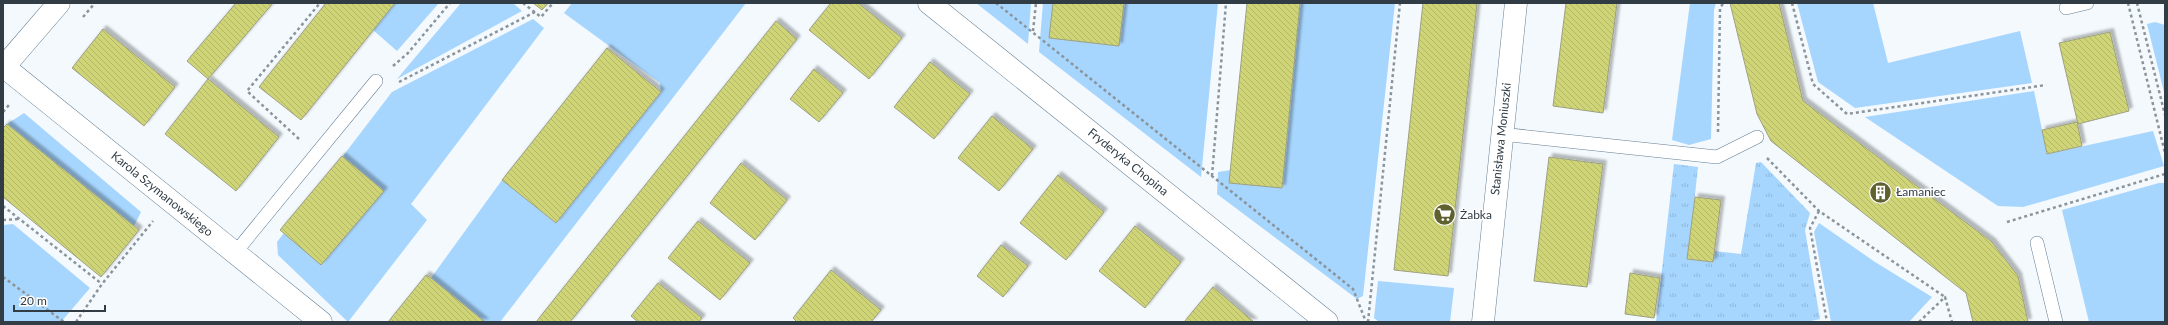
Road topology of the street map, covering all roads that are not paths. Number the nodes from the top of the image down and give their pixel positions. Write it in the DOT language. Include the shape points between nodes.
graph roads {
  1 [pos="59,3"];
  2 [pos="929,3"];
  3 [pos="1516,3"];
  4 [pos="2087,3"];
  5 [pos="2066,8"];
  6 [pos="4,67"];
  7 [pos="376,81"];
  8 [pos="1501,134"];
  9 [pos="1757,137"];
  10 [pos="2037,243"];
  11 [pos="235,253"];
  12 [pos="321,322"];
  13 [pos="1327,322"];
  14 [pos="1482,322"];
  15 [pos="2056,322"];
  1 -- 6 [label="street"];
  2 -- 13 [label="street, Fryderyka Chopina"];
  3 -- 8 [label="street, Stanisława Moniuszki"];
  4 -- 5 [label="lane"];
  6 -- 11 [label="street, Karola Szymanowskiego"];
  7 -- 11 [label="lane"];
  8 -- 9 [label="lane" via="1717,157"];
  8 -- 14 [label="street, Stanisława Moniuszki"];
  10 -- 15 [label="lane"];
  11 -- 12 [label="street, Karola Szymanowskiego"];
}
